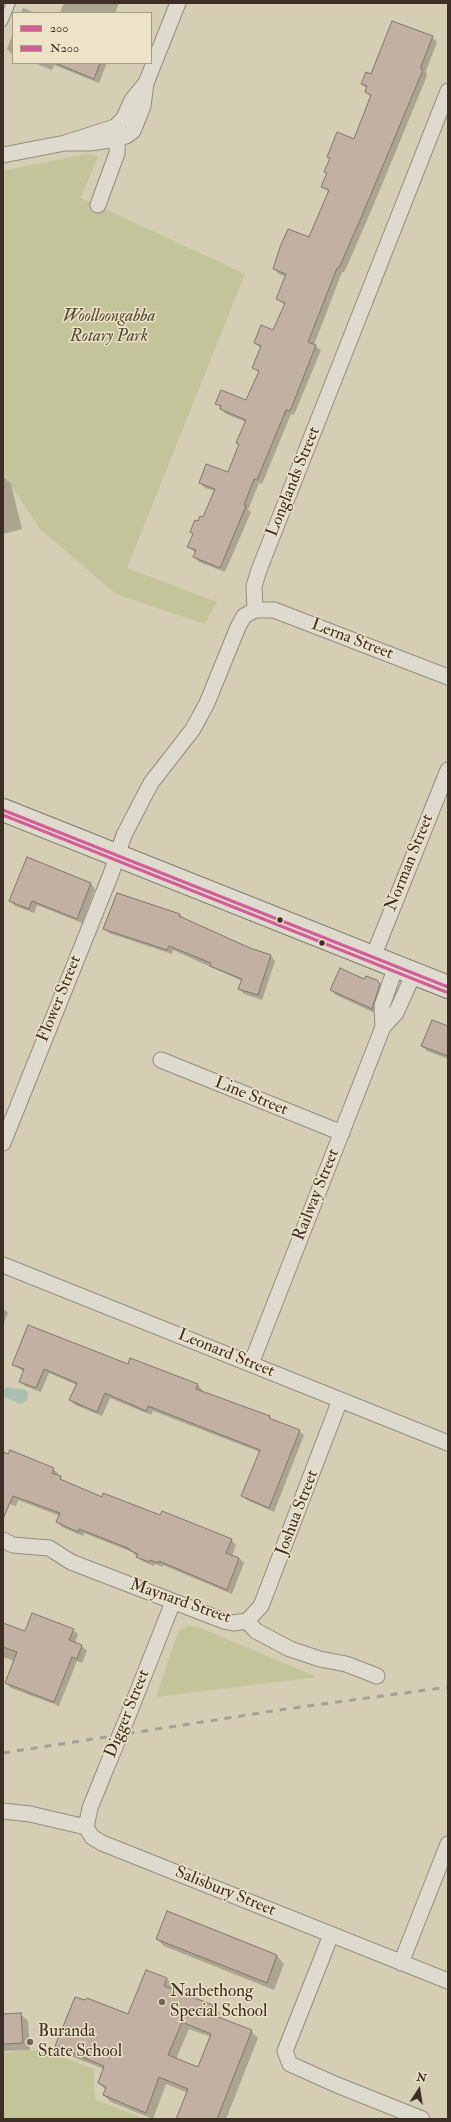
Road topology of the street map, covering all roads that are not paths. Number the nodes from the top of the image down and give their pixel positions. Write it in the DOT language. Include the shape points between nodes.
graph roads {
  1 [pos="10,3"];
  2 [pos="178,3"];
  3 [pos="3,22"];
  4 [pos="448,91"];
  5 [pos="118,132"];
  6 [pos="3,155"];
  7 [pos="98,205"];
  8 [pos="255,610"];
  9 [pos="448,677"];
  10 [pos="448,770"];
  11 [pos="3,810"];
  12 [pos="117,855"];
  13 [pos="373,956"];
  14 [pos="405,970"];
  15 [pos="448,987"];
  16 [pos="161,1060"];
  17 [pos="342,1133"];
  18 [pos="3,1143"];
  19 [pos="3,1265"];
  20 [pos="251,1364"];
  21 [pos="340,1400"];
  22 [pos="448,1443"];
  23 [pos="3,1540"];
  24 [pos="172,1602"];
  25 [pos="247,1621"];
  26 [pos="377,1676"];
  27 [pos="3,1811"];
  28 [pos="86,1827"];
  29 [pos="448,1844"];
  30 [pos="331,1934"];
  31 [pos="401,1963"];
  32 [pos="448,1981"];
  33 [pos="422,2119"];
  1 -- 3 [label="lane"];
  2 -- 5 [label="street" via="146,83 132,100"];
  4 -- 8 [label="street, Longlands Street" via="259,570 254,586"];
  5 -- 6 [label="street"];
  5 -- 7 [label="street" via="116,156"];
  8 -- 9 [label="street, Lerna Street" via="274,610"];
  8 -- 12 [label="street" via="240,621 208,703 193,729 143,797"];
  10 -- 13 [label="street, Norman Street"];
  11 -- 12 [label="street"];
  12 -- 13 [label="street"];
  12 -- 18 [label="street, Flower Street"];
  13 -- 14 [label="street"];
  14 -- 15 [label="street"];
  14 -- 17 [label="street, Railway Street" via="382,1006 383,1027"];
  16 -- 17 [label="street, Line Street"];
  17 -- 20 [label="street, Railway Street"];
  19 -- 20 [label="street, Leonard Street"];
  20 -- 21 [label="street, Leonard Street"];
  21 -- 22 [label="street, Leonard Street"];
  21 -- 25 [label="street, Joshua Street" via="261,1606"];
  23 -- 24 [label="street, Maynard Street" via="13,1545 49,1548 71,1562"];
  24 -- 25 [label="street, Maynard Street" via="224,1622"];
  24 -- 28 [label="street, Digger Street, bridge" via="90,1808"];
  25 -- 26 [label="street, Maynard Street" via="256,1631 283,1646 320,1659 346,1664"];
  27 -- 28 [label="street" via="30,1814"];
  28 -- 30 [label="street, Salisbury Street" via="92,1837 102,1842"];
  29 -- 31 [label="street"];
  30 -- 31 [label="street, Salisbury Street"];
  30 -- 33 [label="street" via="286,2051 290,2064"];
  31 -- 32 [label="street, Salisbury Street"];
}
